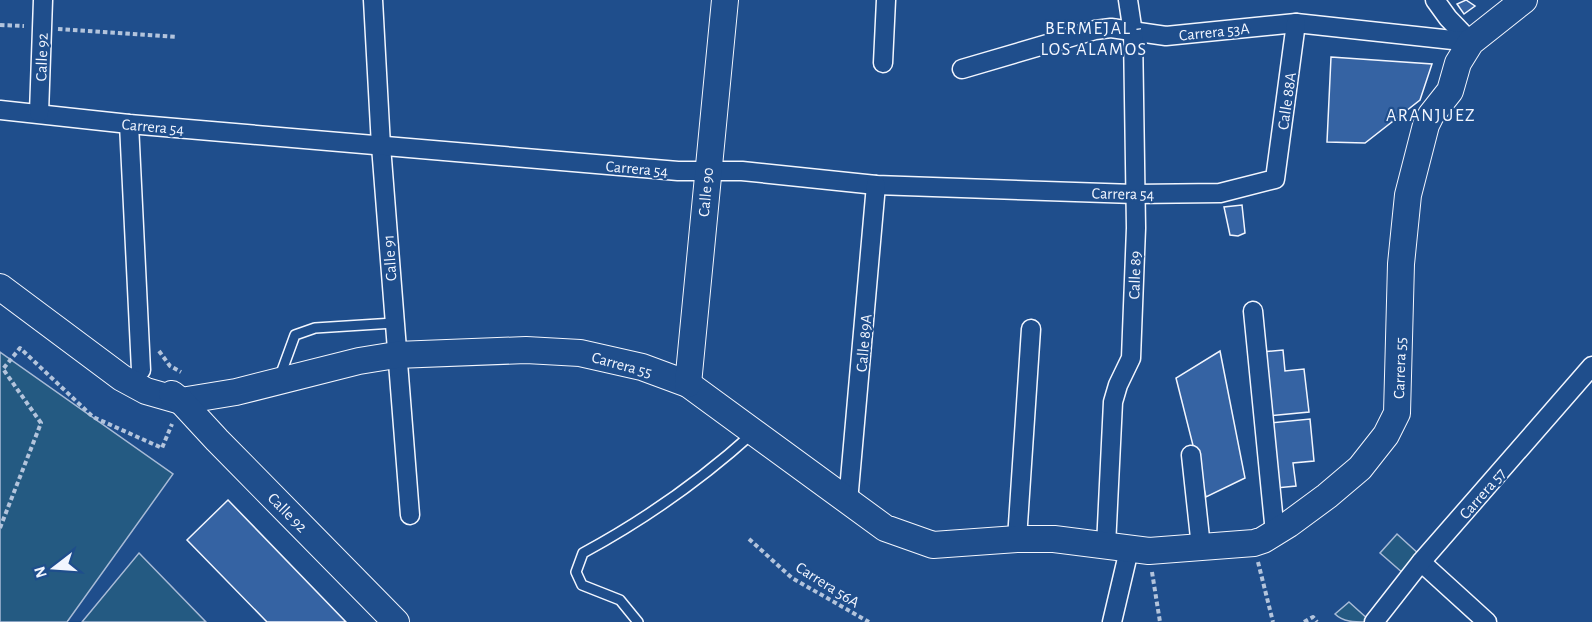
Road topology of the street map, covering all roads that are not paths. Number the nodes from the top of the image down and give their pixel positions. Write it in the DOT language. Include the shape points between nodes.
graph roads {
  1 [pos="43,0"];
  2 [pos="373,0"];
  3 [pos="725,0"];
  4 [pos="886,0"];
  5 [pos="1128,0"];
  6 [pos="1435,0"];
  7 [pos="1524,0"];
  8 [pos="1296,23"];
  9 [pos="1133,33"];
  10 [pos="1471,42"];
  11 [pos="883,63"];
  12 [pos="963,69"];
  13 [pos="0,110"];
  14 [pos="39,114"];
  15 [pos="129,124"];
  16 [pos="381,146"];
  17 [pos="707,172"];
  18 [pos="1275,179"];
  19 [pos="876,184"];
  20 [pos="1134,194"];
  21 [pos="0,269"];
  22 [pos="0,287"];
  23 [pos="1253,311"];
  24 [pos="394,323"];
  25 [pos="1031,329"];
  26 [pos="396,355"];
  27 [pos="1592,366"];
  28 [pos="141,370"];
  29 [pos="278,381"];
  30 [pos="688,384"];
  31 [pos="177,412"];
  32 [pos="755,432"];
  33 [pos="1191,455"];
  34 [pos="848,502"];
  35 [pos="410,515"];
  36 [pos="1265,538"];
  37 [pos="1017,539"];
  38 [pos="1201,547"];
  39 [pos="1128,549"];
  40 [pos="1421,562"];
  41 [pos="396,622"];
  42 [pos="638,622"];
  43 [pos="1112,622"];
  44 [pos="1374,622"];
  45 [pos="1487,622"];
  1 -- 14 [label="street, Calle 92"];
  2 -- 16 [label="street, Calle 91"];
  3 -- 17 [label="main road, Calle 90"];
  4 -- 11 [label="street"];
  5 -- 9 [label="street, Calle 89"];
  6 -- 10 [label="street"];
  7 -- 10 [label="main road, Carrera 55"];
  8 -- 9 [label="street, Carrera 53A" via="1166,36"];
  8 -- 10 [label="street, Carrera 53A"];
  8 -- 18 [label="street, Calle 88A"];
  9 -- 12 [label="street, Carrera 53A" via="1111,28 1095,30"];
  9 -- 20 [label="street, Calle 89"];
  10 -- 36 [label="main road, Carrera 55" via="1458,63 1450,91 1426,125 1408,195 1401,264 1397,413 1386,435 1360,468"];
  13 -- 14 [label="street, Carrera 54"];
  14 -- 15 [label="street, Carrera 54"];
  15 -- 16 [label="street, Carrera 54"];
  15 -- 28 [label="street"];
  16 -- 17 [label="street, Carrera 54"];
  16 -- 24 [label="street, Calle 91"];
  17 -- 19 [label="street, Carrera 54" via="742,171"];
  17 -- 30 [label="main road, Calle 90"];
  18 -- 20 [label="street, Carrera 54" via="1220,193"];
  19 -- 20 [label="street, Carrera 54"];
  19 -- 34 [label="street, Calle 89A"];
  20 -- 39 [label="street, Calle 89" via="1131,358 1115,393 1112,423"];
  21 -- 28 [label="main road, Calle 92" via="11,273"];
  22 -- 31 [label="main road" via="122,378"];
  23 -- 36 [label="street"];
  24 -- 26 [label="street, Calle 91"];
  24 -- 29 [label="lane" via="315,328 295,335"];
  25 -- 37 [label="street"];
  26 -- 29 [label="main road, Carrera 55"];
  26 -- 30 [label="main road, Carrera 55" via="526,350 580,353 642,366"];
  26 -- 35 [label="street, Calle 91"];
  27 -- 40 [label="street, Carrera 57"];
  28 -- 31 [label="main road, Calle 92"];
  29 -- 31 [label="main road, Carrera 55"];
  30 -- 32 [label="main road, Carrera 55"];
  31 -- 41 [label="main road, Calle 92" via="217,440"];
  32 -- 34 [label="main road, Carrera 55"];
  32 -- 42 [label="lane" via="673,498 583,553 576,572 582,585 620,600"];
  33 -- 38 [label="street"];
  34 -- 37 [label="main road, Carrera 55" via="885,528 933,545"];
  36 -- 38 [label="main road, Carrera 55"];
  37 -- 39 [label="main road, Carrera 55" via="1054,539"];
  38 -- 39 [label="main road, Carrera 55"];
  39 -- 43 [label="street, Calle 89"];
  40 -- 44 [label="street, Carrera 57"];
  40 -- 45 [label="street"];
}
